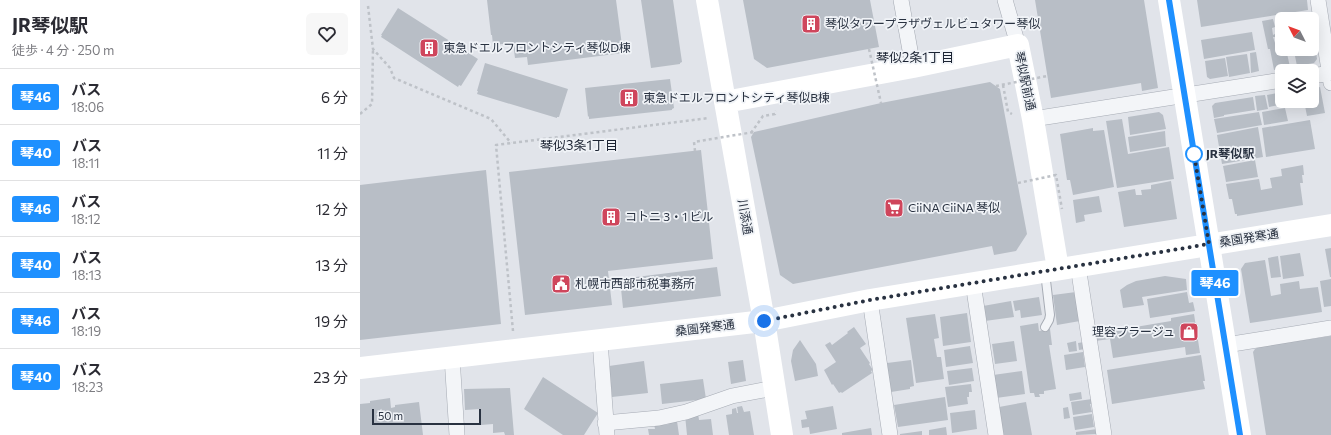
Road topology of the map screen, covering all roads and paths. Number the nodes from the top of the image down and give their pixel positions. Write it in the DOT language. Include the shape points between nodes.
graph roads {
  1 [pos="707,0"];
  2 [pos="901,0"];
  3 [pos="1005,0"];
  4 [pos="1169,0"];
  5 [pos="1318,0"];
  6 [pos="368,6"];
  7 [pos="1018,45"];
  8 [pos="373,49"];
  9 [pos="869,49"];
  10 [pos="912,67"];
  11 [pos="1048,76"];
  12 [pos="1319,76"];
  13 [pos="1330,76"];
  14 [pos="1275,81"];
  15 [pos="1003,85"];
  16 [pos="996,86"];
  17 [pos="1184,95"];
  18 [pos="725,102"];
  19 [pos="881,104"];
  20 [pos="360,114"];
  21 [pos="775,114"];
  22 [pos="1012,114"];
  23 [pos="709,118"];
  24 [pos="1033,119"];
  25 [pos="511,144"];
  26 [pos="695,151"];
  27 [pos="1018,183"];
  28 [pos="1062,209"];
  29 [pos="1331,225"];
  30 [pos="1209,244"];
  31 [pos="1060,269"];
  32 [pos="973,283"];
  33 [pos="870,300"];
  34 [pos="764,321"];
  35 [pos="1045,327"];
  36 [pos="1331,328"];
  37 [pos="513,331"];
  38 [pos="600,341"];
  39 [pos="1226,345"];
  40 [pos="452,357"];
  41 [pos="360,368"];
  42 [pos="774,388"];
  43 [pos="606,429"];
  44 [pos="457,435"];
  45 [pos="782,435"];
  46 [pos="890,435"];
  47 [pos="996,435"];
  48 [pos="1104,435"];
  49 [pos="1240,435"];
  1 -- 18 [label="street, 川添通"];
  2 -- 10 [label="street"];
  3 -- 7 [label="street"];
  4 -- 17 [label="street"];
  5 -- 13 [label="street"];
  6 -- 8 [label="path"];
  7 -- 10 [label="street, 琴似駅前通"];
  7 -- 24 [label="street, 琴似駅前通"];
  8 -- 20 [label="path" via="372,104"];
  8 -- 25 [label="path" via="390,68 394,78 491,119"];
  9 -- 19 [label="path, bridge"];
  10 -- 18 [label="street, 琴似駅前通"];
  11 -- 15 [label="path, bridge"];
  12 -- 13 [label="street"];
  14 -- 17 [label="street"];
  15 -- 16 [label="path, bridge"];
  15 -- 22 [label="path" via="1008,112"];
  17 -- 24 [label="street"];
  17 -- 30 [label="street"];
  18 -- 34 [label="street, 川添通"];
  21 -- 26 [label="path, bridge" via="763,116 753,132 694,142"];
  23 -- 25 [label="path"];
  24 -- 31 [label="street, 琴似駅前通"];
  25 -- 37 [label="path" via="496,145"];
  27 -- 28 [label="path, bridge" via="1056,175"];
  29 -- 30 [label="street, 桑園発寒通"];
  30 -- 31 [label="street, 桑園発寒通"];
  30 -- 39 [label="street"];
  31 -- 32 [label="street, 桑園発寒通"];
  31 -- 35 [label="lane"];
  31 -- 48 [label="street"];
  32 -- 33 [label="street, 桑園発寒通"];
  32 -- 47 [label="street"];
  33 -- 34 [label="street, 桑園発寒通"];
  33 -- 46 [label="street"];
  34 -- 38 [label="street, 桑園発寒通"];
  34 -- 42 [label="street, 川添通"];
  36 -- 39 [label="street"];
  38 -- 40 [label="street, 桑園発寒通"];
  38 -- 43 [label="street"];
  39 -- 49 [label="street"];
  40 -- 41 [label="street, 桑園発寒通"];
  40 -- 44 [label="street"];
  42 -- 43 [label="street" via="732,396 686,412"];
  42 -- 45 [label="street, 川添通"];
}
